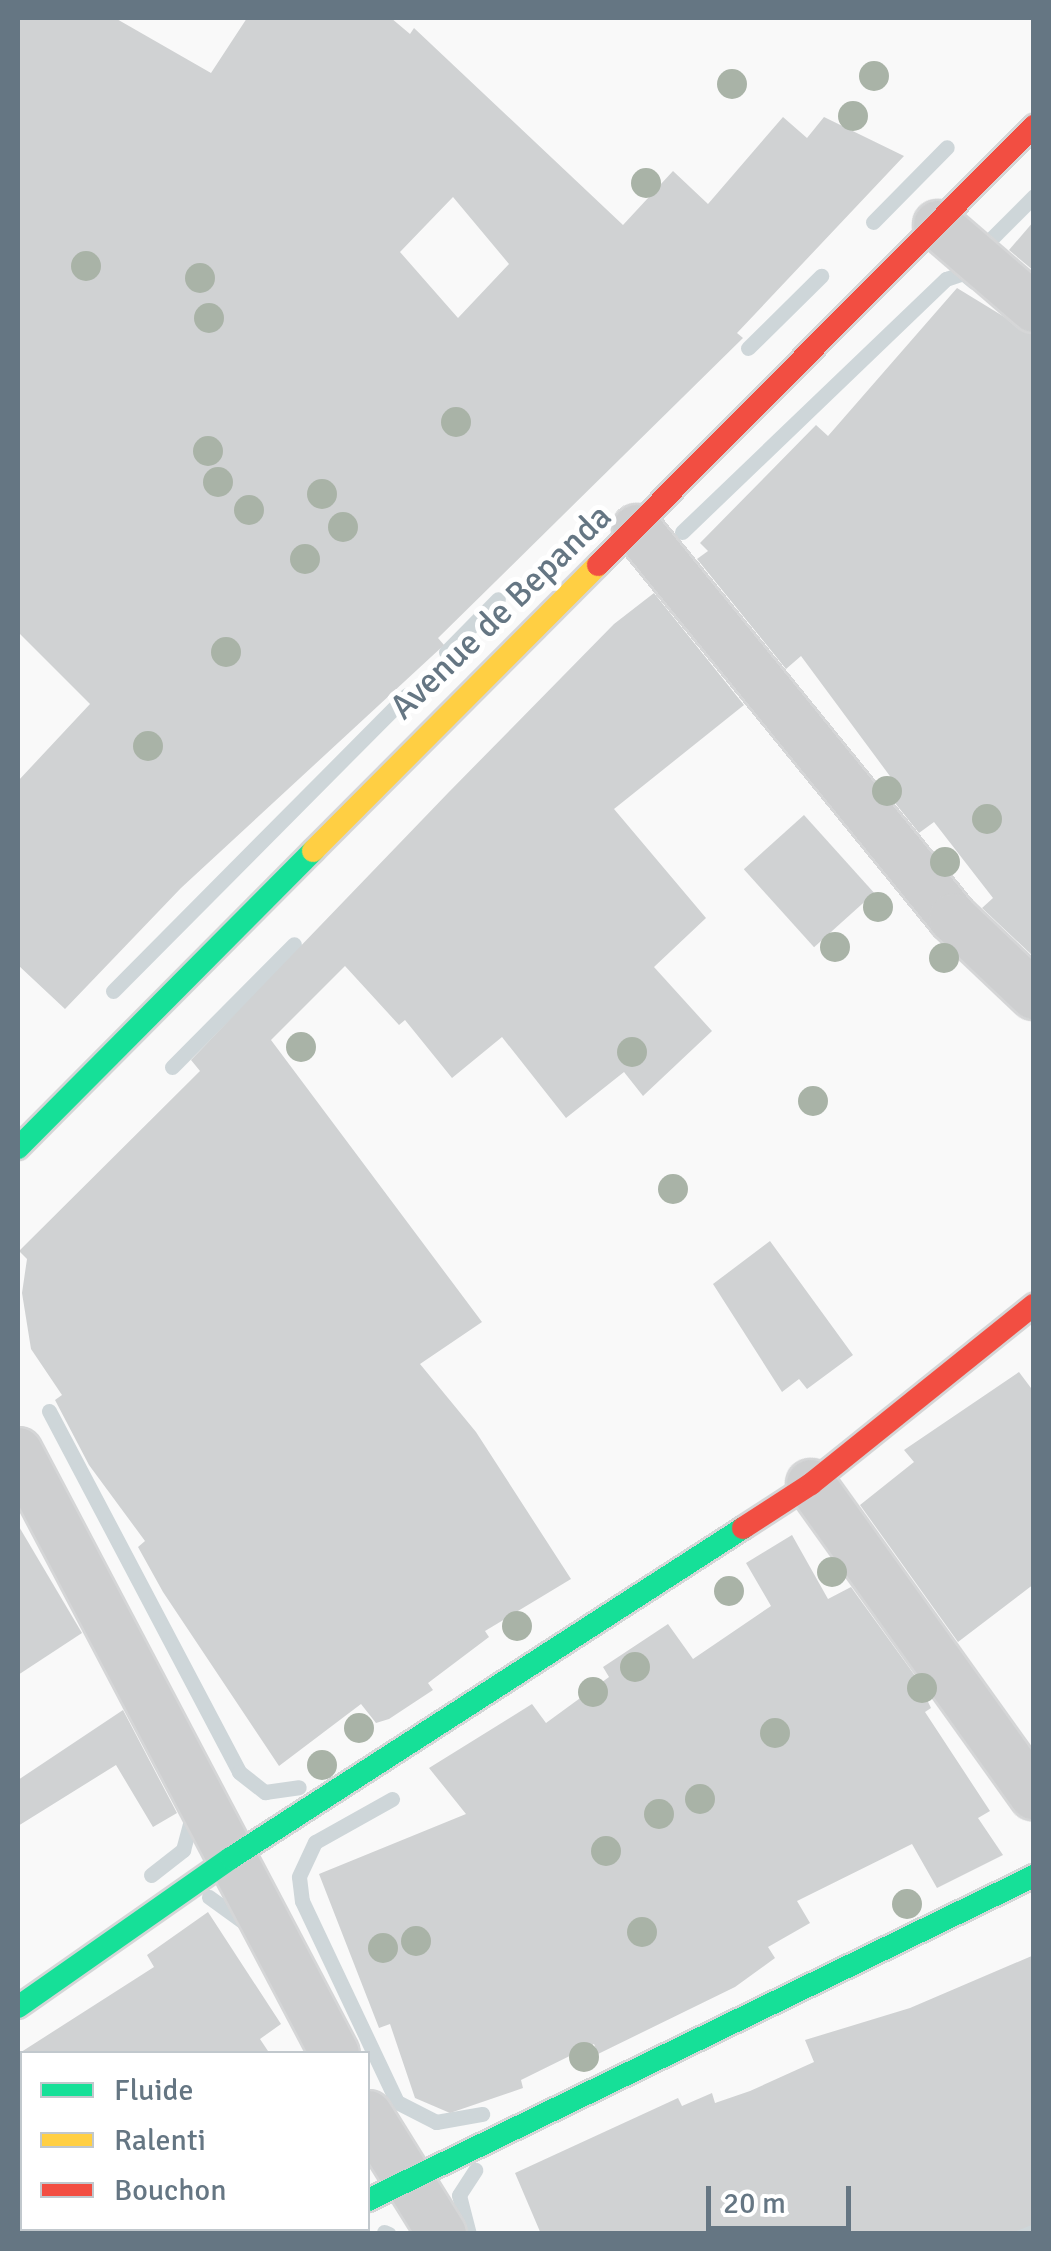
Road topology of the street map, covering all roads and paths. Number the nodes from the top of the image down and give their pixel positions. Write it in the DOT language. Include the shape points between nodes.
graph roads {
  1 [pos="1034,126"];
  2 [pos="938,226"];
  3 [pos="1034,308"];
  4 [pos="637,529"];
  5 [pos="1034,994"];
  6 [pos="18,1148"];
  7 [pos="1034,1305"];
  8 [pos="18,1452"];
  9 [pos="812,1484"];
  10 [pos="1034,1795"];
  11 [pos="231,1858"];
  12 [pos="1034,1876"];
  13 [pos="18,2006"];
  14 [pos="333,2051"];
  15 [pos="370,2124"];
  16 [pos="384,2189"];
  17 [pos="442,2234"];
  1 -- 2 [label="street, Avenue de Bepanda"];
  2 -- 3 [label="street"];
  2 -- 4 [label="street, Avenue de Bepanda"];
  4 -- 5 [label="street" via="954,918"];
  4 -- 6 [label="street, Avenue de Bepanda" via="167,990"];
  7 -- 9 [label="street"];
  8 -- 11 [label="street"];
  9 -- 10 [label="street"];
  9 -- 11 [label="street"];
  11 -- 13 [label="street"];
  11 -- 14 [label="street"];
  12 -- 16 [label="street"];
  15 -- 16 [label="street"];
  16 -- 17 [label="street"];
}
